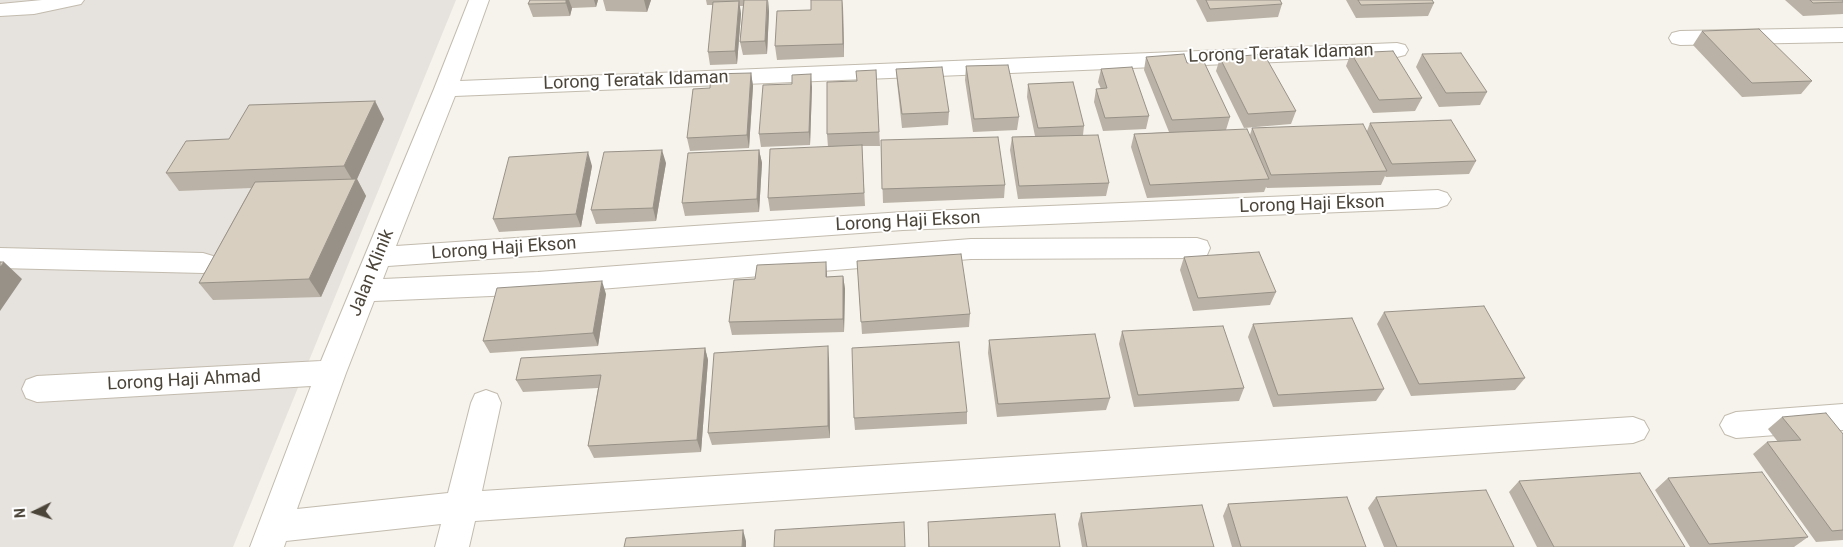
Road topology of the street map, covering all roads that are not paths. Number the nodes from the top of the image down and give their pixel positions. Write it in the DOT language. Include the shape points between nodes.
graph roads {
  1 [pos="74,0"];
  2 [pos="479,0"];
  3 [pos="0,10"];
  4 [pos="1843,35"];
  5 [pos="1680,38"];
  6 [pos="1397,50"];
  7 [pos="446,89"];
  8 [pos="1438,199"];
  9 [pos="1197,248"];
  10 [pos="378,257"];
  11 [pos="0,258"];
  12 [pos="203,263"];
  13 [pos="364,292"];
  14 [pos="331,373"];
  15 [pos="37,389"];
  16 [pos="486,403"];
  17 [pos="1843,417"];
  18 [pos="1736,425"];
  19 [pos="1633,430"];
  20 [pos="461,507"];
  21 [pos="271,537"];
  22 [pos="452,547"];
  1 -- 3 [label="street" via="34,8"];
  2 -- 7 [label="street, Jalan Klinik"];
  4 -- 5 [label="street"];
  6 -- 7 [label="street, Lorong Teratak Idaman"];
  7 -- 10 [label="street, Jalan Klinik"];
  8 -- 10 [label="street, Lorong Haji Ekson" via="903,221"];
  9 -- 13 [label="street" via="971,249 538,283"];
  10 -- 13 [label="street, Jalan Klinik"];
  11 -- 12 [label="street"];
  13 -- 14 [label="street, Jalan Klinik"];
  14 -- 15 [label="street, Lorong Haji Ahmad"];
  14 -- 21 [label="street, Jalan Klinik"];
  16 -- 20 [label="street"];
  17 -- 18 [label="street"];
  19 -- 20 [label="street"];
  20 -- 21 [label="street"];
  20 -- 22 [label="street"];
}
